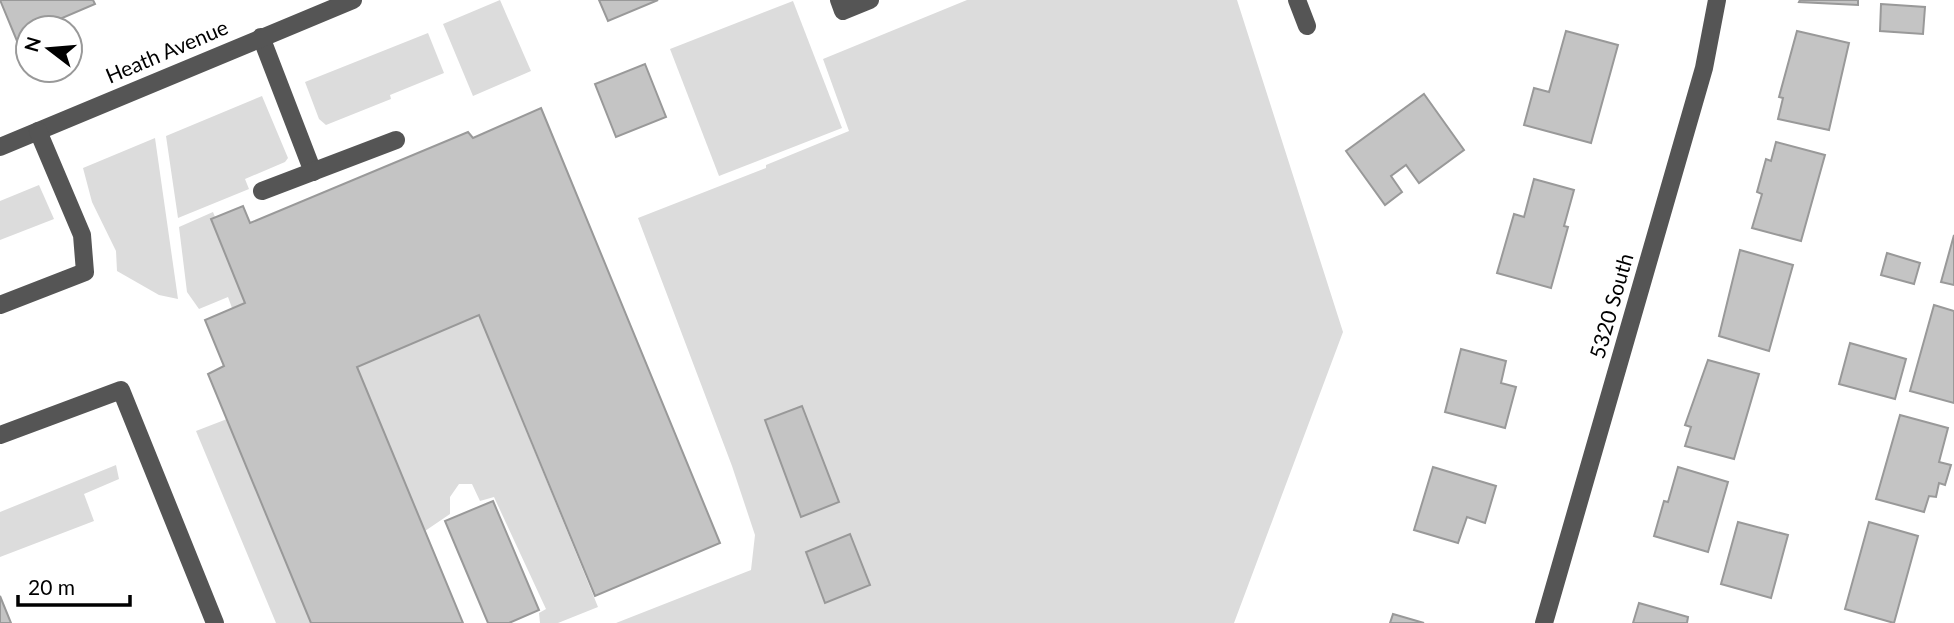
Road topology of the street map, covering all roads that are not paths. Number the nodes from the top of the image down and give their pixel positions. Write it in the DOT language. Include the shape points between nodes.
graph roads {
  1 [pos="353,0"];
  2 [pos="839,0"];
  3 [pos="870,0"];
  4 [pos="1297,0"];
  5 [pos="1717,0"];
  6 [pos="1307,26"];
  7 [pos="261,37"];
  8 [pos="38,131"];
  9 [pos="396,141"];
  10 [pos="0,147"];
  11 [pos="313,172"];
  12 [pos="262,191"];
  13 [pos="0,305"];
  14 [pos="0,435"];
  15 [pos="215,623"];
  16 [pos="1544,623"];
  1 -- 7 [label="street, Heath Avenue"];
  2 -- 3 [label="street" via="844,11"];
  4 -- 6 [label="street"];
  5 -- 16 [label="street, 5320 South" via="1704,68"];
  7 -- 8 [label="street, Heath Avenue"];
  7 -- 11 [label="street"];
  8 -- 10 [label="street, Heath Avenue"];
  8 -- 13 [label="street" via="82,235 85,272"];
  9 -- 11 [label="street"];
  11 -- 12 [label="street"];
  14 -- 15 [label="street" via="121,390"];
}
